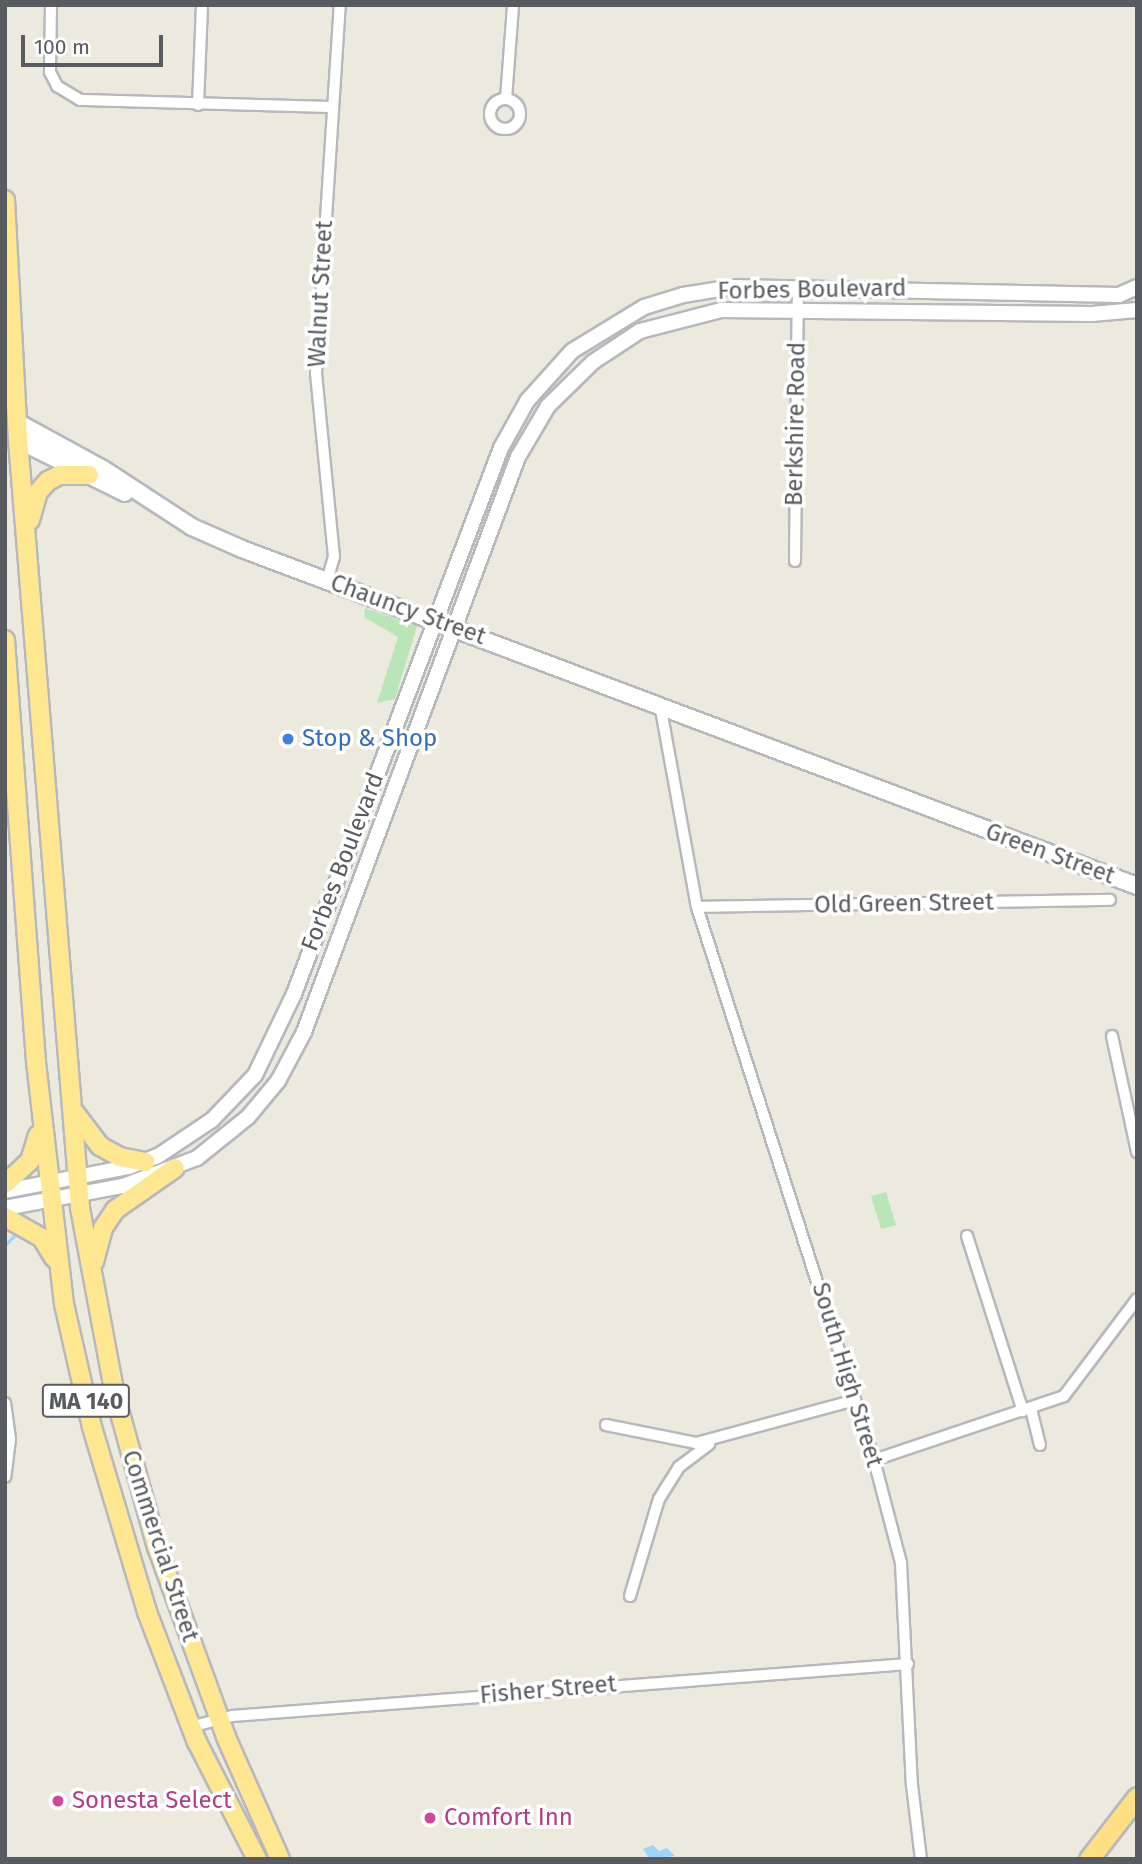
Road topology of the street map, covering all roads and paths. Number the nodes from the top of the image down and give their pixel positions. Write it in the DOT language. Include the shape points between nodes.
graph roads {
  1 [pos="51,5"];
  2 [pos="202,5"];
  3 [pos="340,5"];
  4 [pos="513,5"];
  5 [pos="506,99"];
  6 [pos="198,105"];
  7 [pos="333,107"];
  8 [pos="5,200"];
  9 [pos="1137,287"];
  10 [pos="797,288"];
  11 [pos="1119,295"];
  12 [pos="1137,295"];
  13 [pos="797,309"];
  14 [pos="1133,313"];
  15 [pos="17,422"];
  16 [pos="18,440"];
  17 [pos="89,475"];
  18 [pos="159,508"];
  19 [pos="27,530"];
  20 [pos="795,561"];
  21 [pos="327,581"];
  22 [pos="435,620"];
  23 [pos="454,626"];
  24 [pos="5,640"];
  25 [pos="660,704"];
  26 [pos="963,822"];
  27 [pos="1137,886"];
  28 [pos="1110,900"];
  29 [pos="697,907"];
  30 [pos="1112,1037"];
  31 [pos="71,1097"];
  32 [pos="41,1121"];
  33 [pos="1137,1153"];
  34 [pos="146,1162"];
  35 [pos="175,1168"];
  36 [pos="5,1184"];
  37 [pos="78,1187"];
  38 [pos="5,1191"];
  39 [pos="49,1192"];
  40 [pos="5,1208"];
  41 [pos="5,1217"];
  42 [pos="967,1236"];
  43 [pos="58,1268"];
  44 [pos="92,1273"];
  45 [pos="1137,1300"];
  46 [pos="855,1400"];
  47 [pos="5,1404"];
  48 [pos="1027,1410"];
  49 [pos="606,1425"];
  50 [pos="715,1441"];
  51 [pos="1040,1445"];
  52 [pos="874,1460"];
  53 [pos="5,1477"];
  54 [pos="630,1596"];
  55 [pos="908,1664"];
  56 [pos="219,1718"];
  57 [pos="190,1727"];
  58 [pos="1137,1797"];
  59 [pos="257,1859"];
  60 [pos="280,1859"];
  61 [pos="921,1859"];
  62 [pos="1089,1859"];
  1 -- 6 [label="street" via="50,72 64,93 96,103"];
  2 -- 6 [label="street"];
  3 -- 7 [label="street, Walnut Street"];
  4 -- 5 [label="street"];
  6 -- 7 [label="street"];
  7 -- 21 [label="street, Walnut Street" via="316,373 334,557"];
  8 -- 15 [label="highway, MA 140"];
  9 -- 11 [label="street, Forbes Boulevard"];
  10 -- 11 [label="street, Forbes Boulevard"];
  10 -- 13 [label="street, Berkshire Road"];
  10 -- 22 [label="street, Forbes Boulevard" via="733,288 682,295 625,317 572,351 527,401 506,438"];
  11 -- 12 [label="street"];
  13 -- 14 [label="street, Forbes Boulevard"];
  13 -- 20 [label="street, Berkshire Road"];
  13 -- 23 [label="street, Forbes Boulevard" via="722,310 667,321 615,345 583,370 539,419 518,457"];
  15 -- 16 [label="highway, MA 140"];
  15 -- 18 [label="main road, Chauncy Street" via="103,469"];
  16 -- 17 [label="main road, Chauncy Street"];
  16 -- 19 [label="highway, MA 140"];
  17 -- 18 [label="main road, Chauncy Street"];
  17 -- 19 [label="highway" via="60,475 42,486"];
  18 -- 21 [label="main road, Chauncy Street" via="218,539"];
  19 -- 31 [label="highway, Commercial Street / MA 140"];
  21 -- 22 [label="main road, Chauncy Street"];
  22 -- 23 [label="main road, Chauncy Street"];
  22 -- 34 [label="street, Forbes Boulevard" via="267,1057 212,1120"];
  23 -- 25 [label="main road, Chauncy Street"];
  23 -- 35 [label="street, Forbes Boulevard" via="294,1056 248,1117 219,1143"];
  24 -- 32 [label="highway, Commercial Street / MA 140"];
  25 -- 26 [label="main road, Chauncy Street"];
  25 -- 29 [label="street"];
  26 -- 27 [label="main road, Green Street"];
  28 -- 29 [label="street, Old Green Street"];
  29 -- 46 [label="street, South High Street"];
  30 -- 33 [label="street"];
  31 -- 34 [label="highway" via="77,1120 100,1146 120,1157"];
  31 -- 37 [label="highway, Commercial Street / MA 140"];
  32 -- 36 [label="highway" via="30,1161"];
  32 -- 39 [label="highway, Commercial Street / MA 140"];
  34 -- 37 [label="street, Forbes Boulevard"];
  35 -- 37 [label="street, Forbes Boulevard"];
  35 -- 44 [label="highway" via="123,1201 108,1218"];
  37 -- 39 [label="street, Forbes Boulevard"];
  37 -- 44 [label="highway, Commercial Street / MA 140"];
  38 -- 39 [label="street, Forbes Boulevard"];
  39 -- 40 [label="street, Forbes Boulevard"];
  39 -- 43 [label="highway, Commercial Street / MA 140"];
  41 -- 43 [label="highway" via="42,1238"];
  42 -- 48 [label="street"];
  43 -- 57 [label="highway, Commercial Street / MA 140" via="119,1529"];
  44 -- 56 [label="highway, Commercial Street / MA 140" via="136,1476 182,1623"];
  45 -- 48 [label="street" via="1073,1387 1063,1396"];
  46 -- 50 [label="street"];
  46 -- 52 [label="street, South High Street"];
  47 -- 53 [label="street" via="10,1439"];
  48 -- 51 [label="street"];
  48 -- 52 [label="street"];
  49 -- 50 [label="street" via="677,1442"];
  50 -- 54 [label="street" via="679,1466 659,1499"];
  52 -- 55 [label="street, South High Street" via="901,1563"];
  55 -- 56 [label="street, Fisher Street"];
  55 -- 61 [label="street, South High Street" via="912,1785"];
  56 -- 57 [label="street, Fisher Street"];
  56 -- 60 [label="highway, Commercial Street / MA 140"];
  57 -- 59 [label="highway, Commercial Street / MA 140"];
  58 -- 62 [label="highway"];
}
